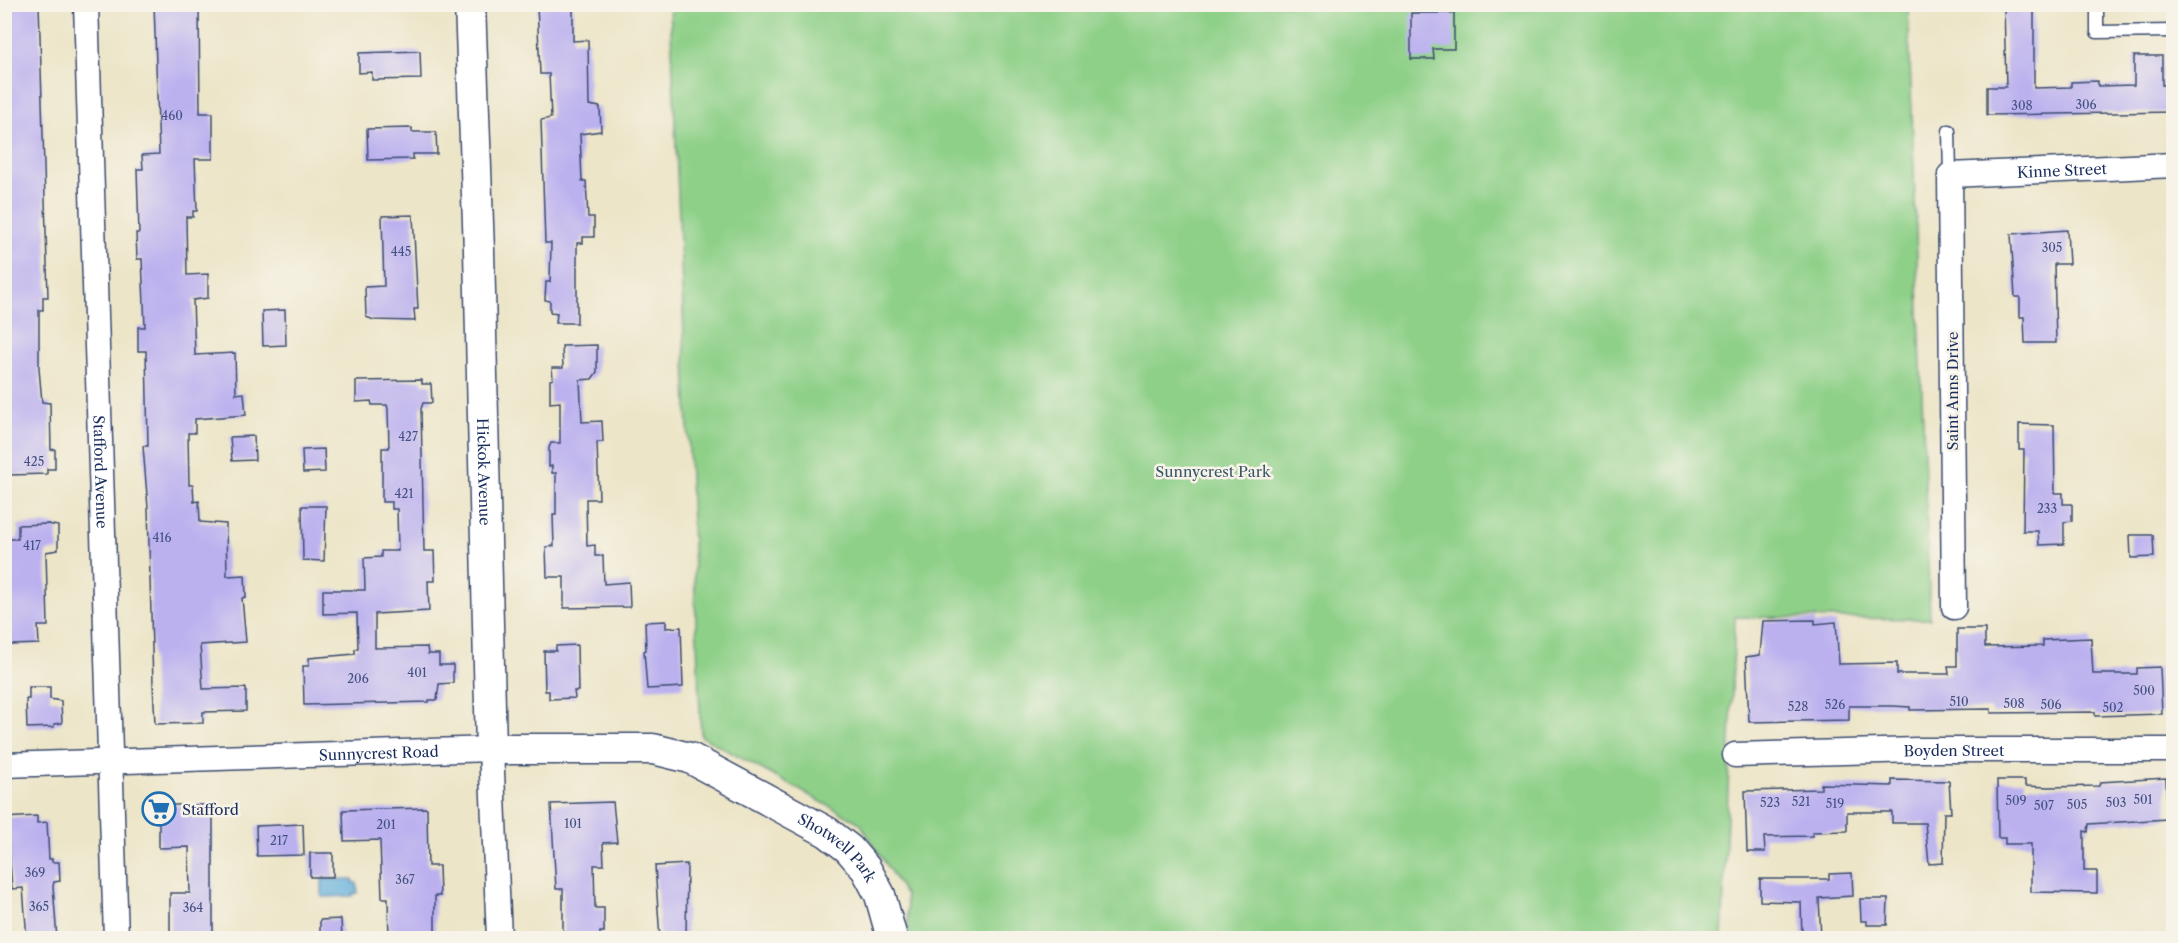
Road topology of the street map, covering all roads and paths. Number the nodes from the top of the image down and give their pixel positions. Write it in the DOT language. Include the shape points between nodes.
graph roads {
  1 [pos="86,4"];
  2 [pos="470,4"];
  3 [pos="2097,4"];
  4 [pos="2174,31"];
  5 [pos="1949,131"];
  6 [pos="2174,165"];
  7 [pos="1950,175"];
  8 [pos="1954,607"];
  9 [pos="491,749"];
  10 [pos="2174,750"];
  11 [pos="1734,755"];
  12 [pos="110,762"];
  13 [pos="4,765"];
  14 [pos="746,786"];
  15 [pos="116,939"];
  16 [pos="499,939"];
  17 [pos="892,939"];
  1 -- 12 [label="street, Stafford Avenue"];
  2 -- 9 [label="street, Hickok Avenue"];
  3 -- 4 [label="lane" via="2097,32"];
  5 -- 7 [label="lane"];
  6 -- 7 [label="street, Kinne Street"];
  7 -- 8 [label="street, Saint Anns Drive"];
  9 -- 12 [label="street, Sunnycrest Road"];
  9 -- 14 [label="street, Sunnycrest Road" via="653,749 690,758"];
  9 -- 16 [label="street, Hickok Avenue"];
  10 -- 11 [label="street, Boyden Street"];
  12 -- 13 [label="street, Sunnycrest Road"];
  12 -- 15 [label="street, Stafford Avenue"];
  14 -- 17 [label="street, Shotwell Park" via="827,832 849,849 880,895"];
}
